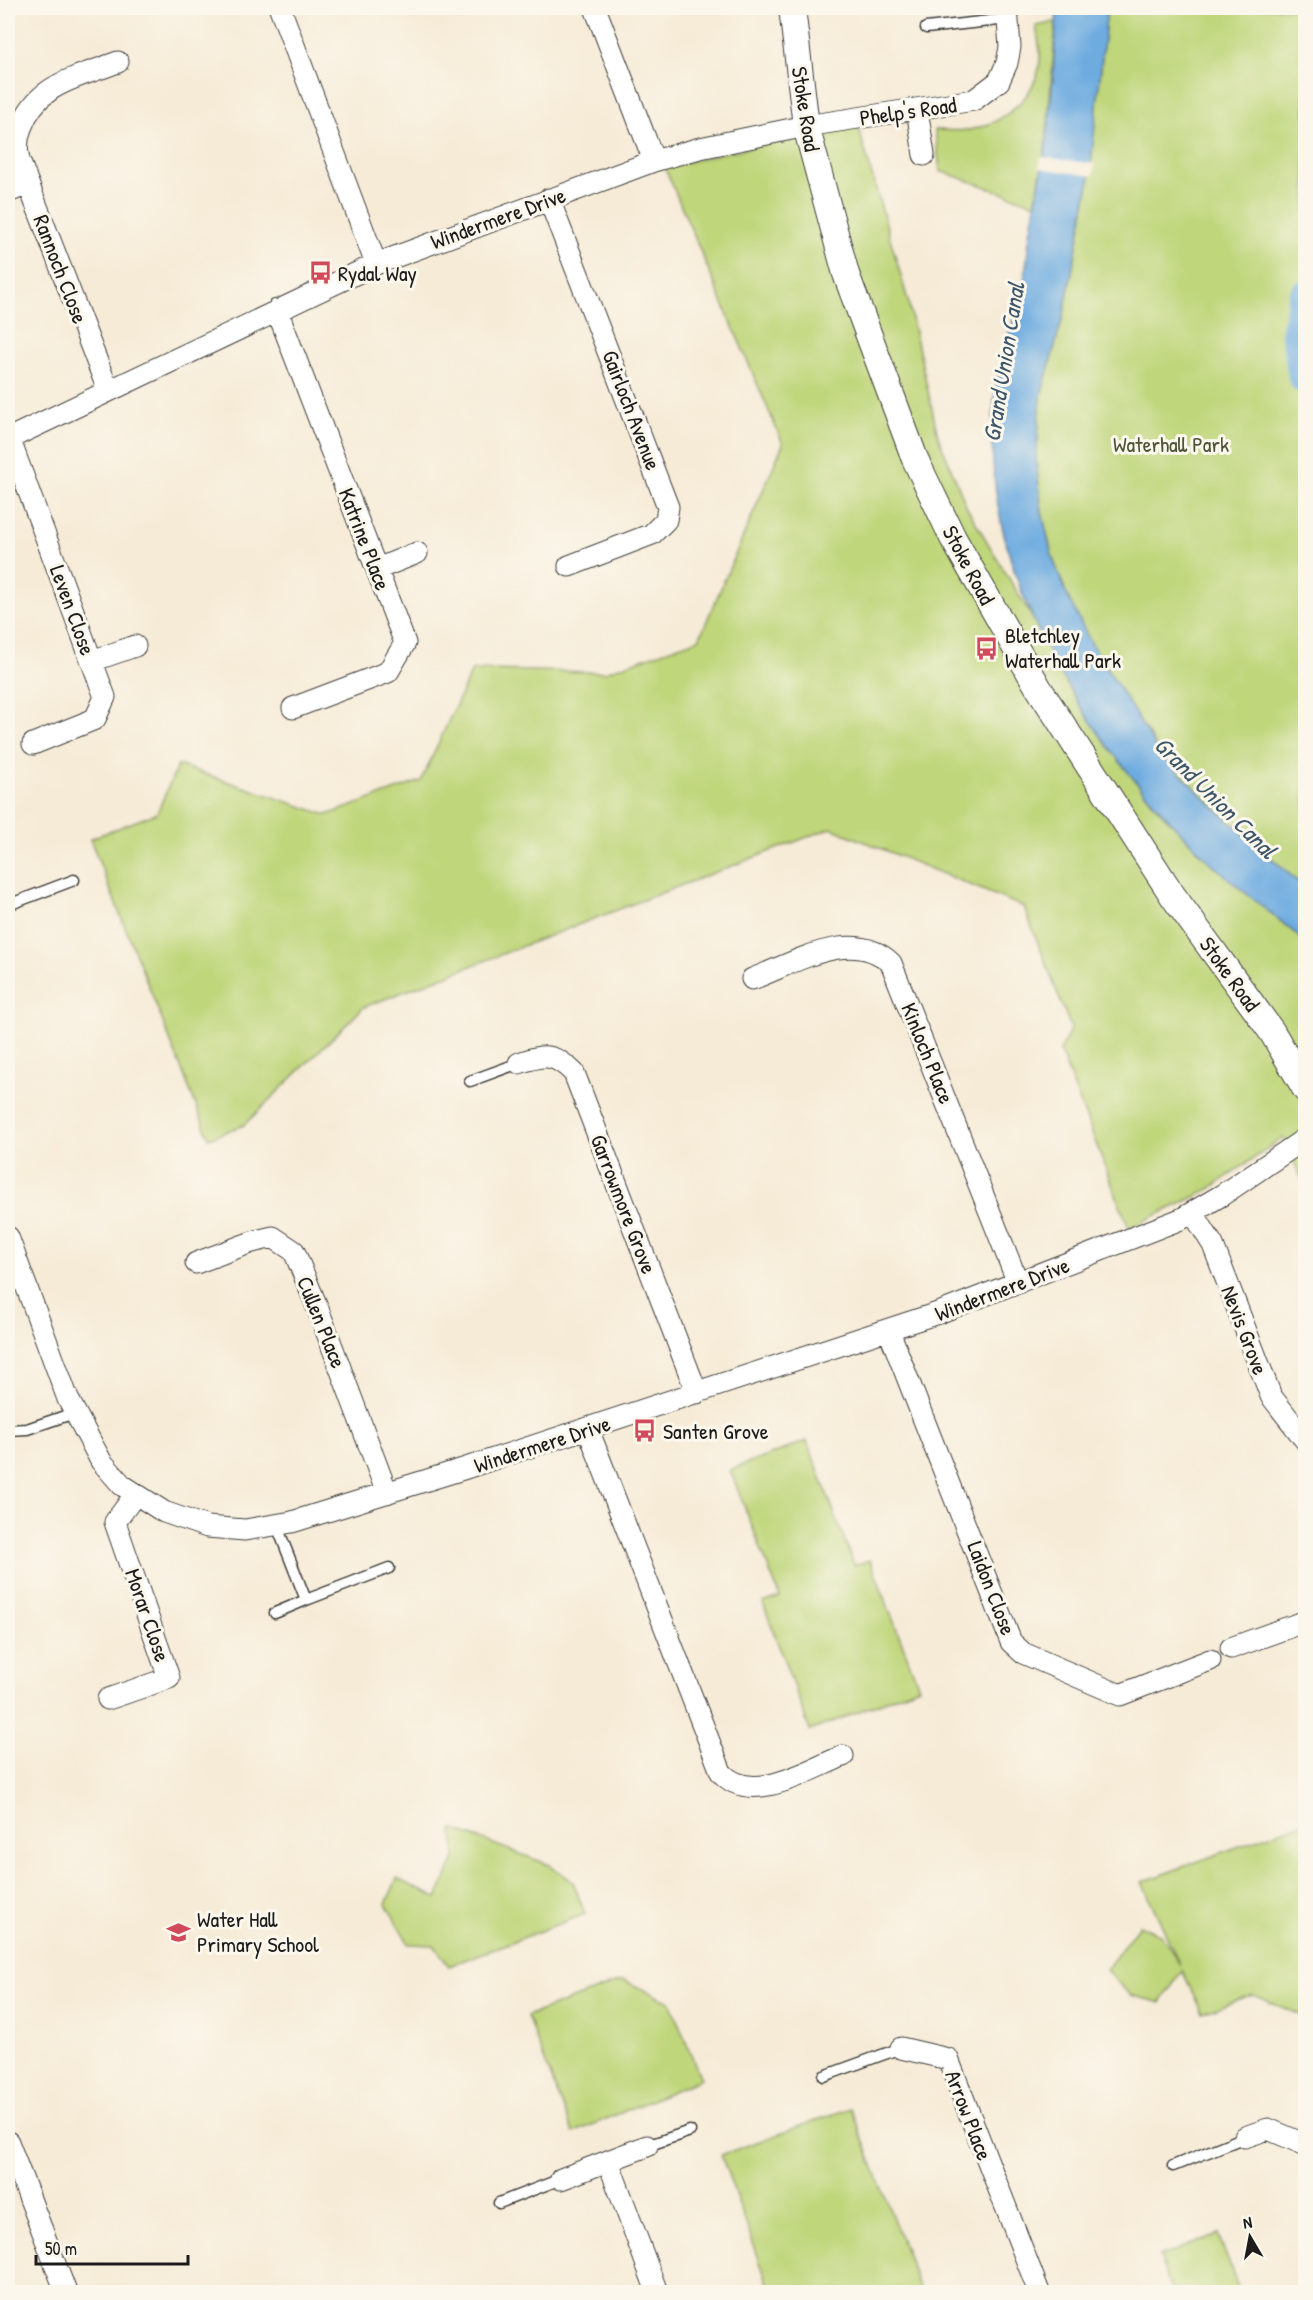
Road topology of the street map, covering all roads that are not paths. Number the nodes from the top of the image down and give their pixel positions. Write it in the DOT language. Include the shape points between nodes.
graph roads {
  1 [pos="280,8"];
  2 [pos="595,8"];
  3 [pos="792,8"];
  4 [pos="1007,13"];
  5 [pos="926,28"];
  6 [pos="118,62"];
  7 [pos="917,109"];
  8 [pos="806,126"];
  9 [pos="924,155"];
  10 [pos="654,161"];
  11 [pos="28,183"];
  12 [pos="8,192"];
  13 [pos="549,199"];
  14 [pos="376,264"];
  15 [pos="277,309"];
  16 [pos="108,390"];
  17 [pos="8,438"];
  18 [pos="417,553"];
  19 [pos="569,566"];
  20 [pos="377,569"];
  21 [pos="135,646"];
  22 [pos="92,661"];
  23 [pos="293,708"];
  24 [pos="33,744"];
  25 [pos="74,880"];
  26 [pos="8,905"];
  27 [pos="752,979"];
  28 [pos="519,1063"];
  29 [pos="470,1081"];
  30 [pos="1305,1090"];
  31 [pos="1305,1138"];
  32 [pos="1193,1213"];
  33 [pos="8,1238"];
  34 [pos="196,1263"];
  35 [pos="1018,1283"];
  36 [pos="889,1331"];
  37 [pos="697,1393"];
  38 [pos="74,1413"];
  39 [pos="588,1429"];
  40 [pos="8,1430"];
  41 [pos="1305,1441"];
  42 [pos="387,1493"];
  43 [pos="135,1495"];
  44 [pos="277,1526"];
  45 [pos="389,1568"];
  46 [pos="306,1600"];
  47 [pos="275,1613"];
  48 [pos="1305,1621"];
  49 [pos="1231,1648"];
  50 [pos="1210,1660"];
  51 [pos="108,1699"];
  52 [pos="843,1756"];
  53 [pos="901,2048"];
  54 [pos="824,2076"];
  55 [pos="690,2131"];
  56 [pos="1245,2137"];
  57 [pos="8,2142"];
  58 [pos="1305,2145"];
  59 [pos="647,2146"];
  60 [pos="608,2161"];
  61 [pos="1173,2166"];
  62 [pos="561,2179"];
  63 [pos="499,2203"];
  64 [pos="66,2292"];
  65 [pos="657,2292"];
  66 [pos="1039,2292"];
  1 -- 14 [label="street"];
  2 -- 10 [label="street"];
  3 -- 8 [label="street, Stoke Road"];
  4 -- 5 [label="lane"];
  4 -- 7 [label="street, Phelp's Road" via="1008,63 993,87 965,103"];
  6 -- 11 [label="street, Rannoch Close" via="53,87 35,102 25,118 17,146"];
  7 -- 8 [label="street, Phelp's Road"];
  7 -- 9 [label="street"];
  8 -- 10 [label="street, Windermere Drive"];
  8 -- 30 [label="street, Stoke Road" via="846,274 915,459 953,538 1038,687 1173,896 1272,1032"];
  10 -- 13 [label="street, Windermere Drive"];
  11 -- 12 [label="street"];
  11 -- 16 [label="street, Rannoch Close"];
  13 -- 14 [label="street, Windermere Drive"];
  13 -- 19 [label="street, Gairloch Avenue" via="668,507 666,520 652,534"];
  14 -- 15 [label="street, Windermere Drive"];
  15 -- 16 [label="street, Windermere Drive"];
  15 -- 20 [label="street, Katrine Place"];
  16 -- 17 [label="street, Windermere Drive"];
  17 -- 22 [label="street, Leven Close"];
  18 -- 20 [label="street"];
  20 -- 23 [label="street, Katrine Place" via="405,643 388,672"];
  21 -- 22 [label="street"];
  22 -- 24 [label="street, Leven Close" via="105,697 95,719"];
  25 -- 26 [label="lane"];
  27 -- 35 [label="street, Kinloch Place" via="840,947 869,950 891,963"];
  28 -- 29 [label="lane"];
  28 -- 37 [label="street, Garrowmore Grove" via="542,1055 560,1060 574,1073"];
  31 -- 32 [label="street, Windermere Drive"];
  32 -- 35 [label="street, Windermere Drive"];
  32 -- 41 [label="street, Nevis Grove" via="1213,1245 1271,1396"];
  33 -- 38 [label="street, Windermere Drive"];
  34 -- 42 [label="street, Cullen Place" via="273,1237 294,1251"];
  35 -- 36 [label="street, Windermere Drive"];
  36 -- 37 [label="street, Windermere Drive"];
  36 -- 50 [label="street, Laidon Close" via="1011,1642 1023,1653 1120,1695"];
  37 -- 39 [label="street, Windermere Drive"];
  38 -- 40 [label="lane" via="27,1429"];
  38 -- 43 [label="street, Windermere Drive" via="101,1461"];
  39 -- 42 [label="street, Windermere Drive"];
  39 -- 52 [label="street" via="722,1772 736,1785 760,1787"];
  42 -- 44 [label="street, Windermere Drive"];
  43 -- 44 [label="street, Windermere Drive" via="172,1516 214,1528"];
  43 -- 51 [label="street, Morar Close" via="115,1522 170,1678"];
  44 -- 46 [label="lane"];
  45 -- 46 [label="lane"];
  46 -- 47 [label="lane"];
  48 -- 49 [label="street"];
  53 -- 54 [label="lane, Arrow Place"];
  53 -- 66 [label="street, Arrow Place" via="948,2059"];
  55 -- 59 [label="lane"];
  56 -- 58 [label="street" via="1268,2129"];
  56 -- 61 [label="lane"];
  57 -- 64 [label="street"];
  59 -- 60 [label="street"];
  60 -- 62 [label="street"];
  60 -- 65 [label="street"];
  62 -- 63 [label="lane"];
}
